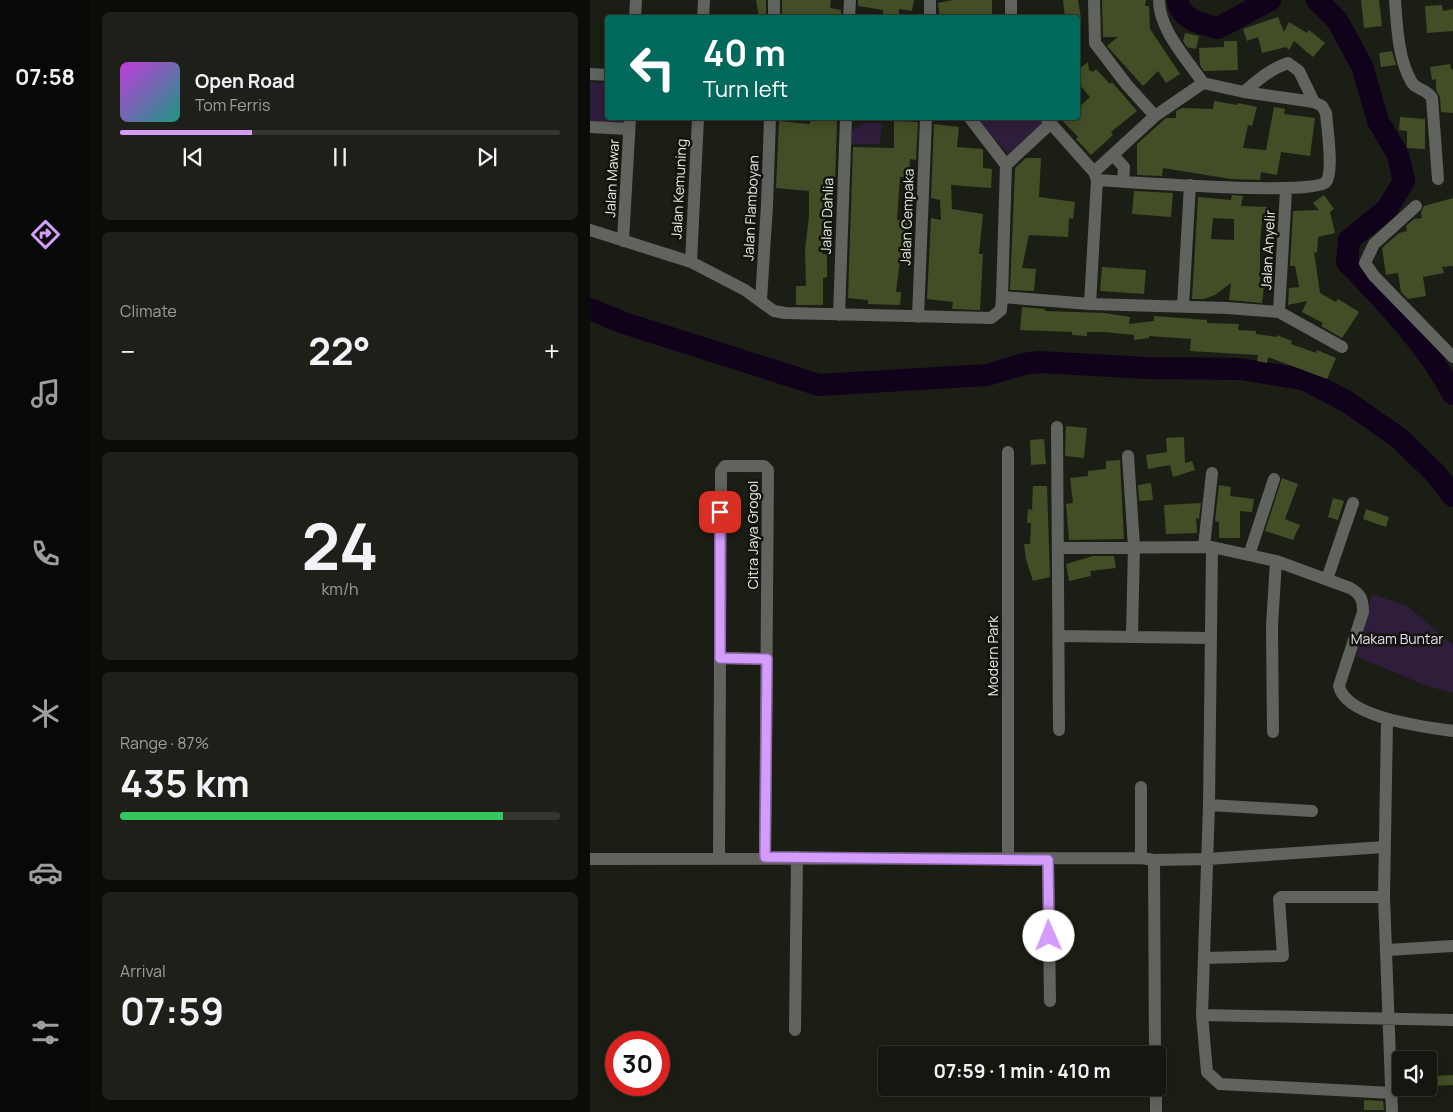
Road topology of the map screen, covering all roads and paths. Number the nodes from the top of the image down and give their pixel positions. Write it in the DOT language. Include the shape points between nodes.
graph roads {
  1 [pos="636,0"];
  2 [pos="704,0"];
  3 [pos="774,0"];
  4 [pos="850,0"];
  5 [pos="930,0"];
  6 [pos="1011,0"];
  7 [pos="1094,0"];
  8 [pos="1159,0"];
  9 [pos="1395,0"];
  10 [pos="635,15"];
  11 [pos="703,15"];
  12 [pos="774,15"];
  13 [pos="849,15"];
  14 [pos="930,15"];
  15 [pos="1011,15"];
  16 [pos="590,74"];
  17 [pos="605,75"];
  18 [pos="1203,83"];
  19 [pos="1244,92"];
  20 [pos="1314,102"];
  21 [pos="1156,116"];
  22 [pos="698,120"];
  23 [pos="770,120"];
  24 [pos="846,120"];
  25 [pos="926,120"];
  26 [pos="972,120"];
  27 [pos="1048,120"];
  28 [pos="630,123"];
  29 [pos="590,127"];
  30 [pos="1114,156"];
  31 [pos="1006,165"];
  32 [pos="1096,176"];
  33 [pos="1438,179"];
  34 [pos="1123,182"];
  35 [pos="1190,185"];
  36 [pos="1286,190"];
  37 [pos="1416,206"];
  38 [pos="590,230"];
  39 [pos="624,241"];
  40 [pos="691,262"];
  41 [pos="1002,297"];
  42 [pos="761,300"];
  43 [pos="1090,304"];
  44 [pos="1183,306"];
  45 [pos="1279,312"];
  46 [pos="839,316"];
  47 [pos="918,317"];
  48 [pos="1342,347"];
  49 [pos="1453,357"];
  50 [pos="1057,427"];
  51 [pos="1008,452"];
  52 [pos="1128,456"];
  53 [pos="1212,473"];
  54 [pos="1274,479"];
  55 [pos="1353,503"];
  56 [pos="1134,546"];
  57 [pos="1208,546"];
  58 [pos="1060,548"];
  59 [pos="1249,555"];
  60 [pos="1276,561"];
  61 [pos="1327,579"];
  62 [pos="1060,636"];
  63 [pos="1132,636"];
  64 [pos="1211,638"];
  65 [pos="720,658"];
  66 [pos="767,659"];
  67 [pos="1387,720"];
  68 [pos="1059,730"];
  69 [pos="1453,731"];
  70 [pos="1272,732"];
  71 [pos="1141,787"];
  72 [pos="1209,805"];
  73 [pos="1312,811"];
  74 [pos="1384,847"];
  75 [pos="765,857"];
  76 [pos="797,857"];
  77 [pos="719,858"];
  78 [pos="590,859"];
  79 [pos="1148,859"];
  80 [pos="1208,859"];
  81 [pos="1008,860"];
  82 [pos="1048,860"];
  83 [pos="1384,897"];
  84 [pos="1453,946"];
  85 [pos="1387,950"];
  86 [pos="1204,958"];
  87 [pos="1050,1001"];
  88 [pos="1202,1015"];
  89 [pos="1389,1019"];
  90 [pos="1453,1020"];
  91 [pos="795,1030"];
  92 [pos="1155,1046"];
  93 [pos="1392,1093"];
  94 [pos="1156,1096"];
  95 [pos="1392,1096"];
  96 [pos="1156,1112"];
  97 [pos="1392,1112"];
  1 -- 10 [label="street"];
  2 -- 11 [label="street"];
  3 -- 12 [label="street"];
  4 -- 13 [label="street"];
  5 -- 14 [label="street"];
  6 -- 15 [label="street"];
  7 -- 21 [label="street" via="1095,43"];
  8 -- 18 [label="street" via="1159,10 1167,29"];
  9 -- 33 [label="street" via="1398,34 1410,78 1414,86 1428,91 1432,98"];
  16 -- 17 [label="street"];
  18 -- 19 [label="street"];
  18 -- 21 [label="street"];
  19 -- 20 [label="street"];
  19 -- 20 [label="street" via="1262,75 1288,63 1299,71"];
  20 -- 36 [label="street" via="1322,106 1326,114 1327,182"];
  21 -- 30 [label="street"];
  22 -- 40 [label="street, Jalan Kemuning"];
  23 -- 42 [label="street, Jalan Flamboyan"];
  24 -- 46 [label="street, Jalan Dahlia"];
  25 -- 47 [label="street, Jalan Cempaka"];
  26 -- 31 [label="street"];
  27 -- 31 [label="street"];
  27 -- 32 [label="street"];
  28 -- 29 [label="street"];
  28 -- 39 [label="street, Jalan Mawar"];
  30 -- 32 [label="street"];
  30 -- 34 [label="street" via="1124,167"];
  31 -- 41 [label="street"];
  32 -- 34 [label="street"];
  32 -- 43 [label="street"];
  34 -- 35 [label="street"];
  35 -- 36 [label="street"];
  35 -- 44 [label="street"];
  36 -- 45 [label="street, Jalan Anyelir"];
  37 -- 49 [label="street" via="1374,244 1365,263"];
  38 -- 39 [label="street"];
  39 -- 40 [label="street"];
  40 -- 42 [label="street"];
  41 -- 43 [label="street"];
  41 -- 47 [label="street" via="1001,310 991,318"];
  42 -- 46 [label="street" via="774,311"];
  43 -- 44 [label="street"];
  44 -- 45 [label="street"];
  45 -- 48 [label="street"];
  46 -- 47 [label="street"];
  50 -- 58 [label="street"];
  51 -- 81 [label="street, Modern Park"];
  52 -- 56 [label="street"];
  53 -- 57 [label="street"];
  54 -- 59 [label="street"];
  55 -- 61 [label="street"];
  56 -- 57 [label="street"];
  56 -- 58 [label="street"];
  56 -- 63 [label="street"];
  57 -- 59 [label="street"];
  57 -- 64 [label="street"];
  58 -- 62 [label="street"];
  59 -- 60 [label="street"];
  60 -- 61 [label="street"];
  60 -- 70 [label="street"];
  61 -- 67 [label="street" via="1358,593 1363,602 1361,621 1339,686 1340,693"];
  62 -- 63 [label="street"];
  62 -- 68 [label="street"];
  63 -- 64 [label="street"];
  64 -- 72 [label="street"];
  65 -- 66 [label="street"];
  65 -- 66 [label="street, Citra Jaya Grogol" via="721,471 725,466 764,466 768,470"];
  65 -- 77 [label="street, Citra Jaya Grogol"];
  66 -- 75 [label="street, Citra Jaya Grogol"];
  67 -- 69 [label="street"];
  67 -- 74 [label="street"];
  71 -- 79 [label="street"];
  72 -- 73 [label="street"];
  72 -- 80 [label="street"];
  74 -- 80 [label="street"];
  74 -- 83 [label="street"];
  75 -- 76 [label="street"];
  75 -- 77 [label="street"];
  76 -- 81 [label="street"];
  76 -- 91 [label="street"];
  77 -- 78 [label="street"];
  79 -- 80 [label="street"];
  79 -- 82 [label="street"];
  79 -- 92 [label="street"];
  80 -- 86 [label="street"];
  81 -- 82 [label="street"];
  82 -- 87 [label="street"];
  83 -- 85 [label="street"];
  83 -- 86 [label="street" via="1281,897 1283,956"];
  84 -- 85 [label="street"];
  85 -- 89 [label="street"];
  86 -- 88 [label="street"];
  88 -- 89 [label="street"];
  88 -- 93 [label="street" via="1207,1072 1220,1084"];
  89 -- 90 [label="street"];
  89 -- 93 [label="street"];
  94 -- 96 [label="street"];
  95 -- 97 [label="street"];
}
